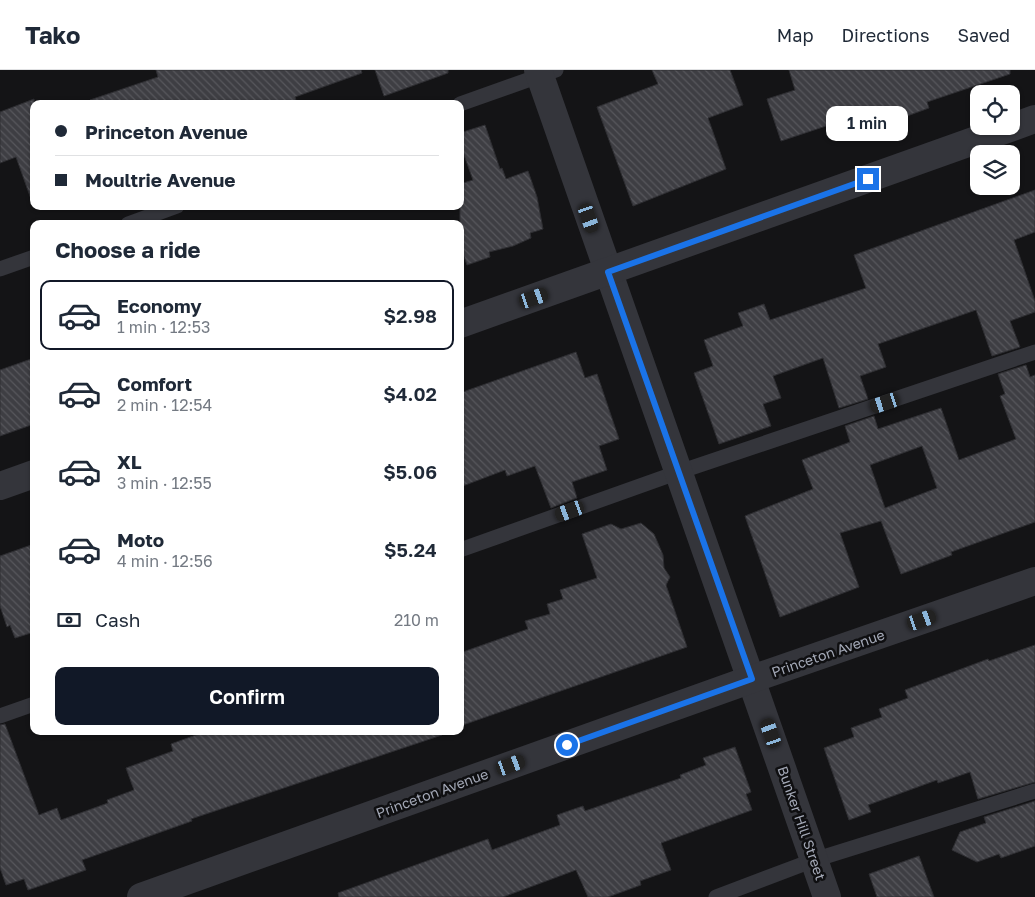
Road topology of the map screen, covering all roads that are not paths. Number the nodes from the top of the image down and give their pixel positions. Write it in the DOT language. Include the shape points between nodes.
graph roads {
  1 [pos="545,72"];
  2 [pos="464,102"];
  3 [pos="1035,119"];
  4 [pos="166,210"];
  5 [pos="139,220"];
  6 [pos="30,258"];
  7 [pos="0,269"];
  8 [pos="608,272"];
  9 [pos="464,323"];
  10 [pos="1035,352"];
  11 [pos="679,472"];
  12 [pos="30,475"];
  13 [pos="0,486"];
  14 [pos="464,549"];
  15 [pos="1035,581"];
  16 [pos="752,679"];
  17 [pos="30,705"];
  18 [pos="0,716"];
  19 [pos="1035,791"];
  20 [pos="814,860"];
  21 [pos="141,897"];
  22 [pos="716,897"];
  23 [pos="827,897"];
  1 -- 2 [label="lane"];
  1 -- 8 [label="street, Bunker Hill Street"];
  3 -- 8 [label="street"];
  4 -- 5 [label="lane"];
  6 -- 7 [label="lane"];
  8 -- 9 [label="street"];
  8 -- 11 [label="street, Bunker Hill Street"];
  10 -- 11 [label="lane"];
  11 -- 14 [label="lane"];
  11 -- 16 [label="street, Bunker Hill Street"];
  12 -- 13 [label="street"];
  15 -- 16 [label="street, Princeton Avenue"];
  16 -- 20 [label="street, Bunker Hill Street"];
  16 -- 21 [label="street, Princeton Avenue"];
  17 -- 18 [label="lane"];
  19 -- 20 [label="lane"];
  20 -- 22 [label="lane"];
  20 -- 23 [label="street, Bunker Hill Street"];
}
